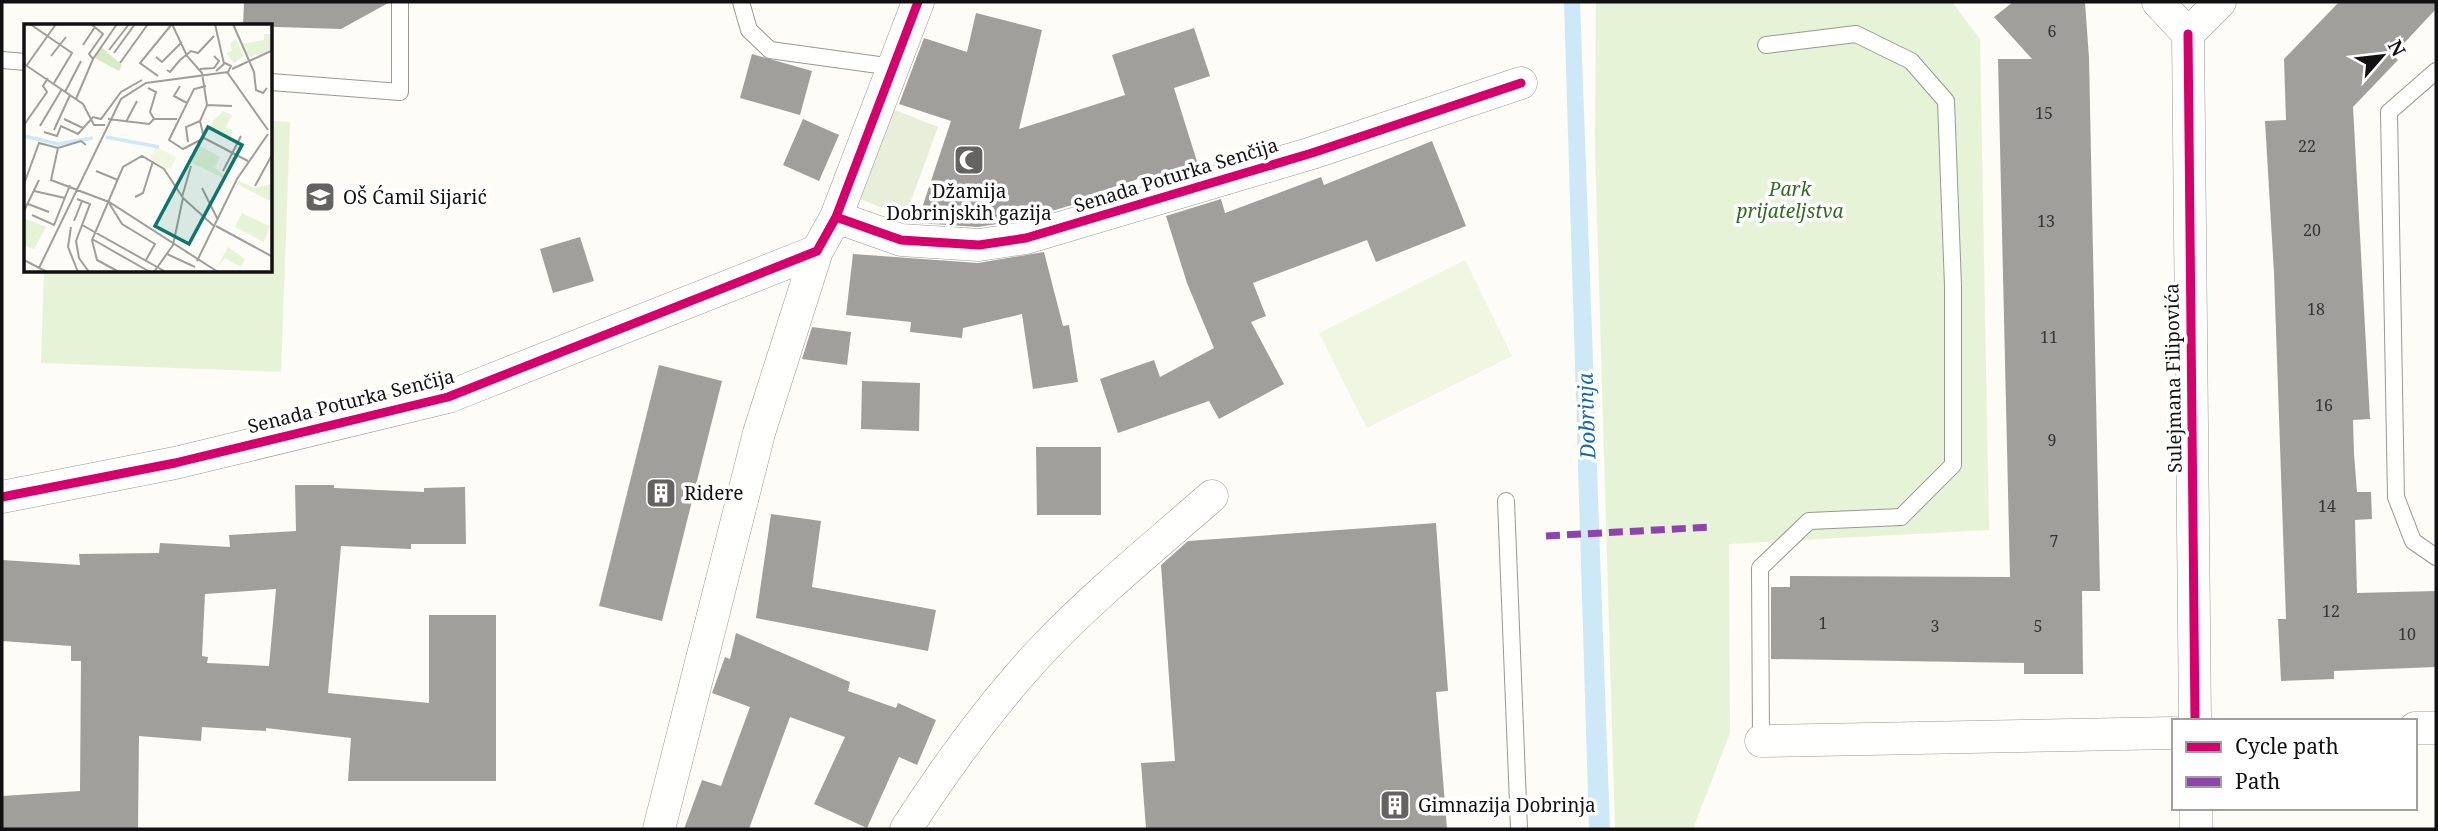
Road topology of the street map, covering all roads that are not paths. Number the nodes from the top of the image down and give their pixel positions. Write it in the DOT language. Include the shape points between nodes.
graph roads {
  1 [pos="400,2"];
  2 [pos="741,2"];
  3 [pos="918,2"];
  4 [pos="2158,2"];
  5 [pos="2220,2"];
  6 [pos="2188,34"];
  7 [pos="1766,45"];
  8 [pos="2,60"];
  9 [pos="24,62"];
  10 [pos="893,66"];
  11 [pos="2436,71"];
  12 [pos="273,82"];
  13 [pos="1521,83"];
  14 [pos="836,217"];
  15 [pos="817,251"];
  16 [pos="1212,496"];
  17 [pos="2,497"];
  18 [pos="1506,501"];
  19 [pos="2436,557"];
  20 [pos="2195,719"];
  21 [pos="2436,727"];
  22 [pos="2417,728"];
  23 [pos="2172,733"];
  24 [pos="1761,741"];
  25 [pos="2196,810"];
  26 [pos="659,829"];
  27 [pos="906,829"];
  28 [pos="1519,829"];
  29 [pos="2196,829"];
  1 -- 12 [label="lane" via="400,92"];
  2 -- 10 [label="lane" via="749,30 770,50"];
  3 -- 10 [label="street"];
  4 -- 6 [label="street"];
  5 -- 6 [label="street"];
  6 -- 20 [label="street, Sulejmana Filipovića"];
  7 -- 24 [label="lane" via="1856,34 1911,61 1945,101 1953,286 1953,465 1901,517 1809,522 1760,568"];
  8 -- 9 [label="lane"];
  10 -- 14 [label="street"];
  11 -- 19 [label="lane" via="2389,112 2396,497 2413,541"];
  13 -- 14 [label="street, Senada Poturka Senčija" via="1312,153 1026,238 979,245 901,240"];
  14 -- 15 [label="street"];
  15 -- 17 [label="street, Senada Poturka Senčija" via="448,397 175,463"];
  15 -- 26 [label="street" via="759,433"];
  16 -- 27 [label="street" via="1047,645 948,763"];
  18 -- 28 [label="lane"];
  21 -- 22 [label="street"];
  23 -- 24 [label="street"];
  25 -- 29 [label="street"];
}
